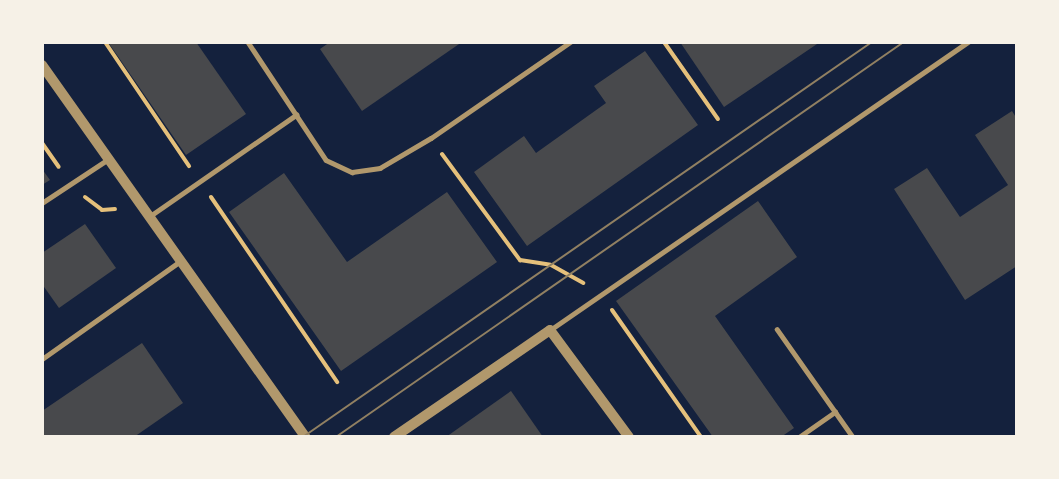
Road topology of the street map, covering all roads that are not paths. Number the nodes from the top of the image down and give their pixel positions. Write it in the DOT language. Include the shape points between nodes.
graph roads {
  1 [pos="248,42"];
  2 [pos="570,42"];
  3 [pos="968,42"];
  4 [pos="42,65"];
  5 [pos="296,115"];
  6 [pos="107,160"];
  7 [pos="42,203"];
  8 [pos="148,218"];
  9 [pos="179,262"];
  10 [pos="777,329"];
  11 [pos="549,330"];
  12 [pos="42,359"];
  13 [pos="835,412"];
  14 [pos="305,437"];
  15 [pos="394,437"];
  16 [pos="628,437"];
  17 [pos="799,437"];
  18 [pos="853,437"];
  1 -- 5 [label="lane"];
  2 -- 5 [label="lane" via="431,138 380,168 352,172 326,160"];
  3 -- 11 [label="lane"];
  4 -- 6 [label="street"];
  5 -- 8 [label="lane"];
  6 -- 7 [label="lane"];
  6 -- 8 [label="street"];
  8 -- 9 [label="street"];
  9 -- 12 [label="lane"];
  9 -- 14 [label="street"];
  10 -- 13 [label="lane"];
  11 -- 15 [label="street"];
  11 -- 16 [label="street"];
  13 -- 17 [label="lane"];
  13 -- 18 [label="lane"];
}
